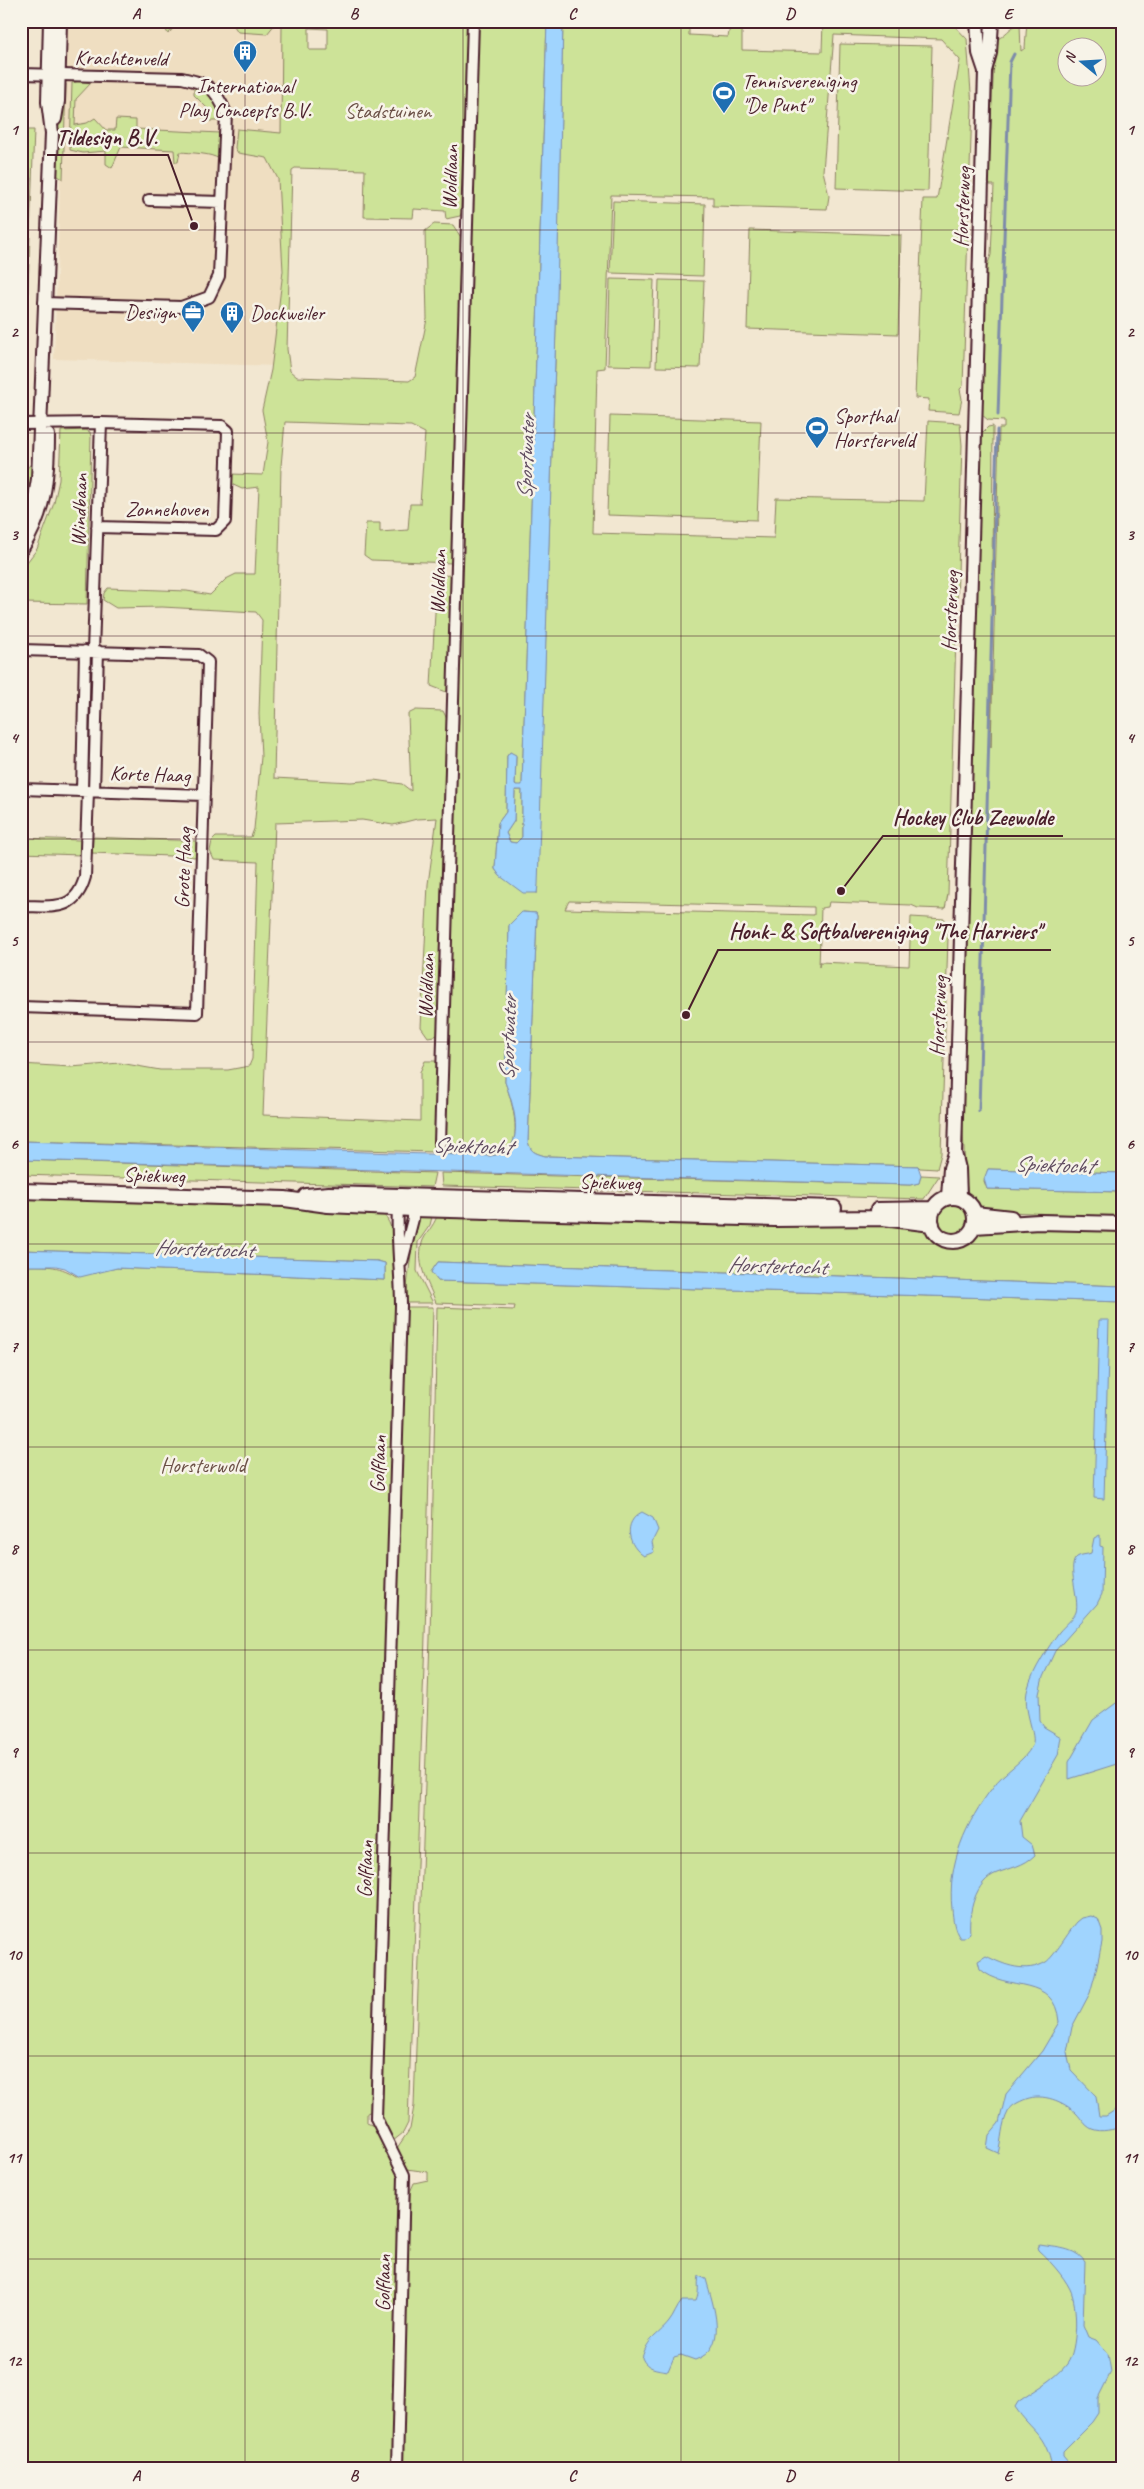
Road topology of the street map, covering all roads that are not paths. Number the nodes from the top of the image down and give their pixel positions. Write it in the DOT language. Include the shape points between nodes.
graph roads {
  1 [pos="50,21"];
  2 [pos="60,21"];
  3 [pos="473,21"];
  4 [pos="976,21"];
  5 [pos="993,22"];
  6 [pos="985,71"];
  7 [pos="21,74"];
  8 [pos="54,76"];
  9 [pos="149,200"];
  10 [pos="222,202"];
  11 [pos="48,303"];
  12 [pos="101,423"];
  13 [pos="21,424"];
  14 [pos="44,425"];
  15 [pos="97,527"];
  16 [pos="21,533"];
  17 [pos="21,550"];
  18 [pos="21,650"];
  19 [pos="92,651"];
  20 [pos="21,789"];
  21 [pos="88,791"];
  22 [pos="204,795"];
  23 [pos="21,906"];
  24 [pos="21,1007"];
  25 [pos="440,1143"];
  26 [pos="21,1191"];
  27 [pos="954,1197"];
  28 [pos="398,1202"];
  29 [pos="413,1203"];
  30 [pos="933,1209"];
  31 [pos="975,1220"];
  32 [pos="932,1224"];
  33 [pos="1123,1224"];
  34 [pos="401,1266"];
  35 [pos="397,2468"];
  1 -- 8 [label="street"];
  2 -- 8 [label="street"];
  3 -- 25 [label="street, Woldlaan"];
  4 -- 5 [label="street"];
  4 -- 6 [label="street, Horsterweg" via="979,53"];
  5 -- 6 [label="street, Horsterweg"];
  6 -- 27 [label="street, Horsterweg" via="955,1153 959,1169"];
  7 -- 8 [label="street, Krachtenveld"];
  8 -- 10 [label="street, Krachtenveld" via="182,78 205,83 221,101 226,113"];
  8 -- 11 [label="street" via="48,102 52,134 49,254 52,275"];
  9 -- 10 [label="street"];
  10 -- 11 [label="street, Krachtenveld" via="219,276 209,298 182,307"];
  11 -- 14 [label="street"];
  12 -- 14 [label="street"];
  12 -- 15 [label="street, Windbaan"];
  12 -- 15 [label="street, Zonnehoven" via="222,426 228,431 224,521 216,530"];
  13 -- 14 [label="street"];
  14 -- 16 [label="street" via="34,503"];
  14 -- 17 [label="street" via="48,478 42,506 31,535"];
  15 -- 19 [label="street, Windbaan"];
  18 -- 19 [label="street"];
  19 -- 21 [label="street, Windbaan"];
  19 -- 22 [label="street, Grote Haag" via="205,657 208,662"];
  20 -- 21 [label="street, Korte Haag"];
  21 -- 22 [label="street, Korte Haag"];
  21 -- 23 [label="street, Windbaan" via="82,889 70,903"];
  22 -- 24 [label="street, Grote Haag" via="197,1013"];
  26 -- 28 [label="main road, Spiekweg" via="285,1199 328,1205"];
  27 -- 30 [label="main road" via="942,1200"];
  27 -- 31 [label="main road" via="967,1201"];
  28 -- 29 [label="main road, Spiekweg"];
  28 -- 34 [label="street, Golflaan" via="397,1238"];
  29 -- 30 [label="main road, Spiekweg"];
  29 -- 32 [label="main road, Spiekweg" via="775,1219 883,1218"];
  29 -- 34 [label="street, Golflaan"];
  30 -- 32 [label="main road"];
  31 -- 32 [label="main road" via="970,1234 952,1241 936,1232"];
  31 -- 33 [label="main road"];
  34 -- 35 [label="street, Golflaan" via="376,2118 404,2175"];
}
